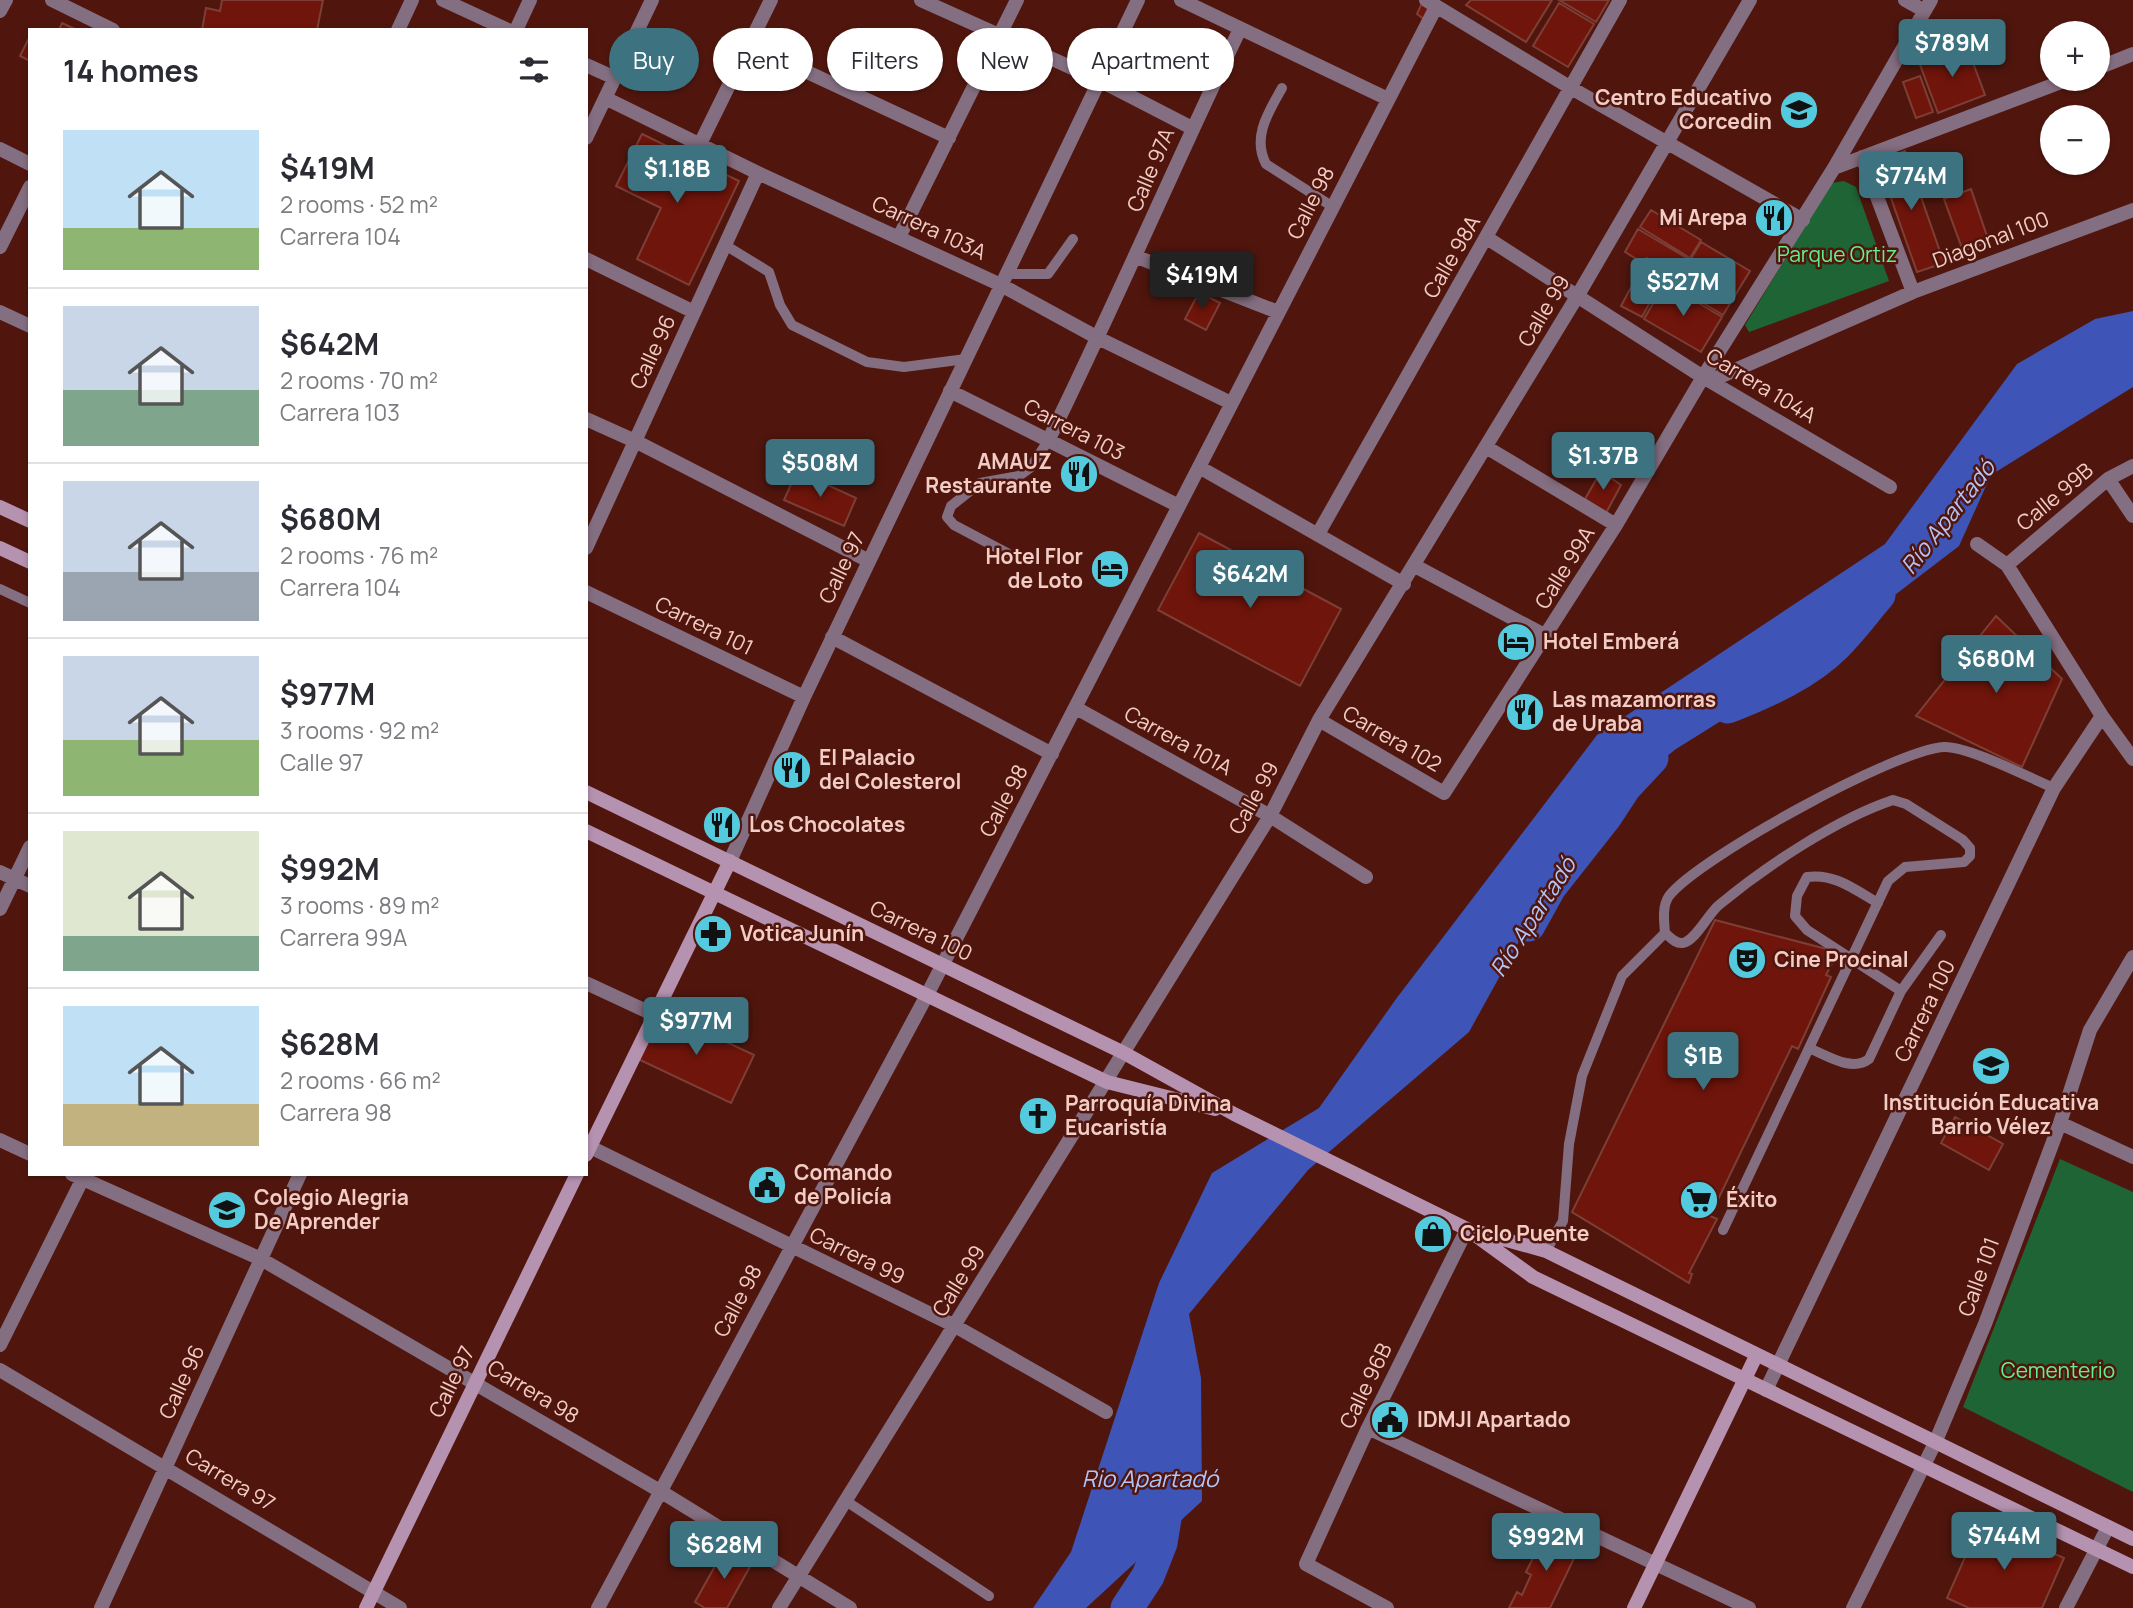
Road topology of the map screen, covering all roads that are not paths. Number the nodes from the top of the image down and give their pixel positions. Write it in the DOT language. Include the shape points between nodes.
graph roads {
  1 [pos="6,0"];
  2 [pos="52,0"];
  3 [pos="412,0"];
  4 [pos="443,0"];
  5 [pos="530,0"];
  6 [pos="652,0"];
  7 [pos="771,0"];
  8 [pos="920,0"];
  9 [pos="1017,0"];
  10 [pos="1138,0"];
  11 [pos="1181,0"];
  12 [pos="1620,0"];
  13 [pos="1750,0"];
  14 [pos="1905,0"];
  15 [pos="1431,3"];
  16 [pos="1927,5"];
  17 [pos="0,11"];
  18 [pos="109,28"];
  19 [pos="399,28"];
  20 [pos="504,28"];
  21 [pos="517,28"];
  22 [pos="639,28"];
  23 [pos="757,28"];
  24 [pos="980,28"];
  25 [pos="1003,28"];
  26 [pos="1124,28"];
  27 [pos="1240,29"];
  28 [pos="2133,54"];
  29 [pos="2110,63"];
  30 [pos="588,66"];
  31 [pos="609,75"];
  32 [pos="813,75"];
  33 [pos="1571,88"];
  34 [pos="1282,89"];
  35 [pos="2040,90"];
  36 [pos="609,91"];
  37 [pos="726,91"];
  38 [pos="972,91"];
  39 [pos="1094,91"];
  40 [pos="1120,91"];
  41 [pos="606,98"];
  42 [pos="1388,99"];
  43 [pos="1192,128"];
  44 [pos="588,134"];
  45 [pos="948,138"];
  46 [pos="1667,144"];
  47 [pos="700,145"];
  48 [pos="0,149"];
  49 [pos="1862,157"];
  50 [pos="28,162"];
  51 [pos="1834,168"];
  52 [pos="758,173"];
  53 [pos="28,191"];
  54 [pos="1333,207"];
  55 [pos="2133,209"];
  56 [pos="1803,220"];
  57 [pos="899,237"];
  58 [pos="1487,238"];
  59 [pos="1073,239"];
  60 [pos="725,245"];
  61 [pos="0,247"];
  62 [pos="1137,257"];
  63 [pos="588,261"];
  64 [pos="1004,280"];
  65 [pos="1913,292"];
  66 [pos="1578,295"];
  67 [pos="0,312"];
  68 [pos="694,312"];
  69 [pos="1278,313"];
  70 [pos="28,325"];
  71 [pos="1098,338"];
  72 [pos="966,359"];
  73 [pos="1707,379"];
  74 [pos="950,391"];
  75 [pos="1231,403"];
  76 [pos="588,420"];
  77 [pos="635,440"];
  78 [pos="1048,441"];
  79 [pos="1486,447"];
  80 [pos="2133,466"];
  81 [pos="1199,467"];
  82 [pos="2108,479"];
  83 [pos="1890,486"];
  84 [pos="1179,506"];
  85 [pos="0,507"];
  86 [pos="2133,516"];
  87 [pos="28,521"];
  88 [pos="1616,525"];
  89 [pos="1318,534"];
  90 [pos="588,544"];
  91 [pos="1977,544"];
  92 [pos="0,548"];
  93 [pos="1007,553"];
  94 [pos="28,561"];
  95 [pos="869,561"];
  96 [pos="2007,565"];
  97 [pos="1415,566"];
  98 [pos="1404,584"];
  99 [pos="0,589"];
  100 [pos="588,593"];
  101 [pos="28,602"];
  102 [pos="1546,636"];
  103 [pos="832,637"];
  104 [pos="804,697"];
  105 [pos="1076,708"];
  106 [pos="2102,716"];
  107 [pos="1319,720"];
  108 [pos="1052,754"];
  109 [pos="2133,759"];
  110 [pos="2054,788"];
  111 [pos="588,793"];
  112 [pos="1444,793"];
  113 [pos="1270,816"];
  114 [pos="588,832"];
  115 [pos="28,851"];
  116 [pos="730,861"];
  117 [pos="0,872"];
  118 [pos="1366,877"];
  119 [pos="15,879"];
  120 [pos="28,885"];
  121 [pos="714,892"];
  122 [pos="1878,902"];
  123 [pos="0,909"];
  124 [pos="1665,933"];
  125 [pos="1941,934"];
  126 [pos="2133,957"];
  127 [pos="1853,961"];
  128 [pos="942,964"];
  129 [pos="2129,976"];
  130 [pos="588,984"];
  131 [pos="1901,991"];
  132 [pos="927,995"];
  133 [pos="655,1015"];
  134 [pos="1811,1049"];
  135 [pos="1124,1053"];
  136 [pos="1107,1082"];
  137 [pos="1234,1114"];
  138 [pos="2060,1124"];
  139 [pos="0,1140"];
  140 [pos="588,1149"];
  141 [pos="28,1153"];
  142 [pos="2133,1157"];
  143 [pos="80,1176"];
  144 [pos="299,1176"];
  145 [pos="576,1176"];
  146 [pos="1467,1229"];
  147 [pos="1723,1230"];
  148 [pos="791,1247"];
  149 [pos="1546,1251"];
  150 [pos="261,1259"];
  151 [pos="955,1326"];
  152 [pos="0,1345"];
  153 [pos="1756,1356"];
  154 [pos="1777,1367"];
  155 [pos="0,1370"];
  156 [pos="1745,1380"];
  157 [pos="476,1382"];
  158 [pos="1766,1390"];
  159 [pos="1106,1412"];
  160 [pos="1368,1428"];
  161 [pos="1935,1443"];
  162 [pos="167,1466"];
  163 [pos="1924,1466"];
  164 [pos="660,1491"];
  165 [pos="846,1501"];
  166 [pos="2108,1527"];
  167 [pos="2133,1539"];
  168 [pos="2096,1549"];
  169 [pos="1655,1563"];
  170 [pos="2133,1567"];
  171 [pos="800,1575"];
  172 [pos="374,1591"];
  173 [pos="989,1596"];
  174 [pos="102,1608"];
  175 [pos="366,1608"];
  176 [pos="400,1608"];
  177 [pos="597,1608"];
  178 [pos="779,1608"];
  179 [pos="850,1608"];
  180 [pos="1387,1608"];
  181 [pos="1634,1608"];
  182 [pos="1749,1608"];
  183 [pos="1853,1608"];
  184 [pos="2066,1608"];
  1 -- 17 [label="street"];
  2 -- 18 [label="street"];
  3 -- 19 [label="street"];
  4 -- 20 [label="street"];
  5 -- 21 [label="street"];
  6 -- 22 [label="street"];
  7 -- 23 [label="street"];
  8 -- 24 [label="street"];
  9 -- 25 [label="street"];
  10 -- 26 [label="street, Calle 97"];
  11 -- 27 [label="street"];
  12 -- 33 [label="street, Calle 98A"];
  13 -- 46 [label="street, Calle 99"];
  14 -- 16 [label="street"];
  15 -- 33 [label="street"];
  15 -- 42 [label="street, Calle 98"];
  16 -- 51 [label="street, Calle 99A"];
  27 -- 42 [label="street"];
  27 -- 43 [label="street, Calle 97A"];
  28 -- 29 [label="street"];
  30 -- 31 [label="street"];
  32 -- 45 [label="street"];
  33 -- 46 [label="street"];
  33 -- 58 [label="street, Calle 98A"];
  34 -- 54 [label="lane" via="1265,119 1260,153 1266,164"];
  35 -- 49 [label="street"];
  36 -- 41 [label="street"];
  37 -- 47 [label="street"];
  38 -- 45 [label="street"];
  39 -- 64 [label="street, Calle 97"];
  40 -- 43 [label="street"];
  41 -- 44 [label="street"];
  41 -- 47 [label="street, Carrera 103A"];
  42 -- 54 [label="street, Calle 98"];
  43 -- 62 [label="street, Calle 97A"];
  45 -- 57 [label="street"];
  46 -- 56 [label="street"];
  46 -- 66 [label="street, Calle 99"];
  47 -- 52 [label="street, Carrera 103A"];
  48 -- 50 [label="street"];
  49 -- 51 [label="street"];
  49 -- 65 [label="street"];
  51 -- 56 [label="street, Calle 99A"];
  52 -- 57 [label="street, Carrera 103A"];
  52 -- 60 [label="street, Calle 96"];
  53 -- 61 [label="street"];
  54 -- 69 [label="street, Calle 98"];
  55 -- 65 [label="street, Diagonal 100"];
  56 -- 73 [label="street, Calle 99A"];
  57 -- 64 [label="street, Carrera 103A"];
  58 -- 66 [label="street, Carrera 104A"];
  58 -- 89 [label="street, Calle 98A"];
  59 -- 64 [label="lane" via="1048,274"];
  60 -- 68 [label="street, Calle 96"];
  60 -- 72 [label="lane" via="769,272 792,325 867,362 904,367"];
  62 -- 69 [label="street"];
  62 -- 71 [label="street, Calle 97A"];
  63 -- 68 [label="street"];
  64 -- 71 [label="street, Carrera 103A"];
  64 -- 72 [label="street, Calle 97"];
  65 -- 73 [label="street, Diagonal 100"];
  66 -- 73 [label="street, Carrera 104A"];
  66 -- 79 [label="street, Calle 99"];
  67 -- 70 [label="street"];
  68 -- 77 [label="street, Calle 96"];
  69 -- 75 [label="street, Calle 98"];
  71 -- 75 [label="street, Carrera 103A"];
  71 -- 78 [label="street, Calle 97A"];
  72 -- 74 [label="street, Calle 97"];
  73 -- 83 [label="street, Carrera 104A"];
  73 -- 88 [label="street, Calle 99A"];
  74 -- 78 [label="street, Carrera 103"];
  74 -- 95 [label="street, Calle 97"];
  75 -- 81 [label="street, Calle 98"];
  76 -- 77 [label="street"];
  77 -- 90 [label="street, Calle 96"];
  77 -- 95 [label="street"];
  78 -- 84 [label="street, Carrera 103"];
  78 -- 93 [label="lane" via="1019,476 980,483 951,506 947,517 954,525"];
  79 -- 88 [label="street"];
  79 -- 97 [label="street, Calle 99"];
  80 -- 82 [label="street, Calle 99B"];
  81 -- 84 [label="street, Calle 98"];
  81 -- 89 [label="street"];
  82 -- 86 [label="street"];
  82 -- 96 [label="street, Calle 99B"];
  84 -- 105 [label="street, Calle 98"];
  85 -- 87 [label="main road"];
  88 -- 102 [label="street, Calle 99A"];
  89 -- 98 [label="street"];
  91 -- 96 [label="street"];
  92 -- 94 [label="main road"];
  95 -- 103 [label="street, Calle 97"];
  96 -- 106 [label="street"];
  97 -- 98 [label="street, Calle 99"];
  97 -- 102 [label="street"];
  98 -- 107 [label="street, Calle 99"];
  99 -- 101 [label="lane"];
  100 -- 104 [label="street, Carrera 101"];
  102 -- 112 [label="street, Calle 99A"];
  103 -- 104 [label="street, Calle 97"];
  103 -- 108 [label="street"];
  104 -- 116 [label="street, Calle 97"];
  105 -- 108 [label="street, Calle 98"];
  105 -- 113 [label="street, Carrera 101A"];
  106 -- 109 [label="street"];
  106 -- 110 [label="street, Carrera 100"];
  107 -- 112 [label="street, Carrera 102"];
  107 -- 113 [label="street, Calle 99"];
  108 -- 128 [label="street, Calle 98"];
  110 -- 124 [label="lane" via="1966,752 1947,747 1918,751 1790,813 1692,874 1668,898"];
  110 -- 154 [label="street, Carrera 100"];
  111 -- 116 [label="main road, Carrera 100"];
  113 -- 118 [label="street, Carrera 101A"];
  113 -- 135 [label="street, Calle 99"];
  114 -- 121 [label="main road, Carrera 100"];
  115 -- 119 [label="street"];
  116 -- 121 [label="main road, Calle 97"];
  116 -- 128 [label="main road, Carrera 100"];
  117 -- 119 [label="street"];
  119 -- 120 [label="street"];
  119 -- 123 [label="street"];
  121 -- 132 [label="main road, Carrera 100"];
  121 -- 133 [label="main road, Calle 97"];
  122 -- 124 [label="lane" via="1888,881 1905,867 1964,862 1970,848 1893,800 1752,877 1709,913 1691,939 1675,942"];
  122 -- 127 [label="lane"];
  122 -- 127 [label="lane" via="1823,875 1807,877 1797,896 1795,916 1801,923"];
  124 -- 149 [label="lane" via="1622,976 1582,1076 1569,1144 1563,1220"];
  125 -- 131 [label="lane"];
  126 -- 129 [label="street, Calle 101"];
  127 -- 131 [label="lane"];
  127 -- 134 [label="lane"];
  128 -- 132 [label="street, Calle 98"];
  128 -- 135 [label="main road, Carrera 100"];
  129 -- 138 [label="street, Calle 101" via="2090,1030"];
  130 -- 133 [label="street"];
  131 -- 134 [label="lane" via="1862,1065"];
  132 -- 136 [label="main road, Carrera 100"];
  132 -- 148 [label="street, Calle 98"];
  133 -- 140 [label="main road, Calle 97"];
  134 -- 147 [label="lane"];
  135 -- 136 [label="street, Calle 99"];
  135 -- 137 [label="main road, Carrera 100"];
  136 -- 137 [label="main road, Carrera 100"];
  136 -- 151 [label="street, Calle 99"];
  137 -- 146 [label="main road, Carrera 100"];
  138 -- 142 [label="street"];
  138 -- 161 [label="street, Calle 101"];
  139 -- 141 [label="street"];
  140 -- 148 [label="street, Carrera 99"];
  143 -- 150 [label="street, Carrera 98"];
  143 -- 152 [label="street"];
  144 -- 150 [label="street, Calle 96"];
  145 -- 157 [label="main road, Calle 97"];
  146 -- 149 [label="main road, Carrera 100"];
  146 -- 156 [label="main road, Carrera 100" via="1533,1277"];
  146 -- 160 [label="street, Calle 96B"];
  148 -- 151 [label="street, Carrera 99"];
  148 -- 164 [label="street, Calle 98"];
  149 -- 153 [label="main road, Carrera 100"];
  150 -- 157 [label="street, Carrera 98"];
  150 -- 162 [label="street, Calle 96"];
  151 -- 159 [label="street, Carrera 99"];
  151 -- 165 [label="street, Calle 99"];
  153 -- 154 [label="main road, Carrera 100"];
  153 -- 156 [label="main road"];
  154 -- 158 [label="street, Carrera 100"];
  154 -- 161 [label="main road, Carrera 100"];
  155 -- 162 [label="street, Carrera 97"];
  156 -- 158 [label="main road, Carrera 100"];
  156 -- 169 [label="main road"];
  157 -- 164 [label="street, Carrera 98"];
  157 -- 172 [label="main road, Calle 97"];
  158 -- 163 [label="main road, Carrera 100"];
  160 -- 169 [label="street"];
  160 -- 180 [label="street, Calle 96B" via="1306,1564"];
  161 -- 163 [label="street, Calle 101"];
  161 -- 166 [label="main road, Carrera 100"];
  162 -- 172 [label="street, Carrera 97"];
  162 -- 174 [label="street, Calle 96"];
  163 -- 168 [label="main road, Carrera 100"];
  163 -- 183 [label="street, Calle 101"];
  164 -- 171 [label="street, Carrera 98"];
  164 -- 177 [label="street, Calle 98"];
  165 -- 171 [label="street, Calle 99"];
  165 -- 173 [label="lane"];
  166 -- 167 [label="main road, Carrera 100"];
  166 -- 168 [label="street"];
  168 -- 170 [label="main road, Carrera 100"];
  168 -- 184 [label="street"];
  169 -- 181 [label="main road"];
  169 -- 182 [label="street"];
  171 -- 178 [label="street, Calle 99"];
  171 -- 179 [label="street, Carrera 98"];
  172 -- 175 [label="main road, Calle 97"];
  172 -- 176 [label="street, Carrera 97"];
}
